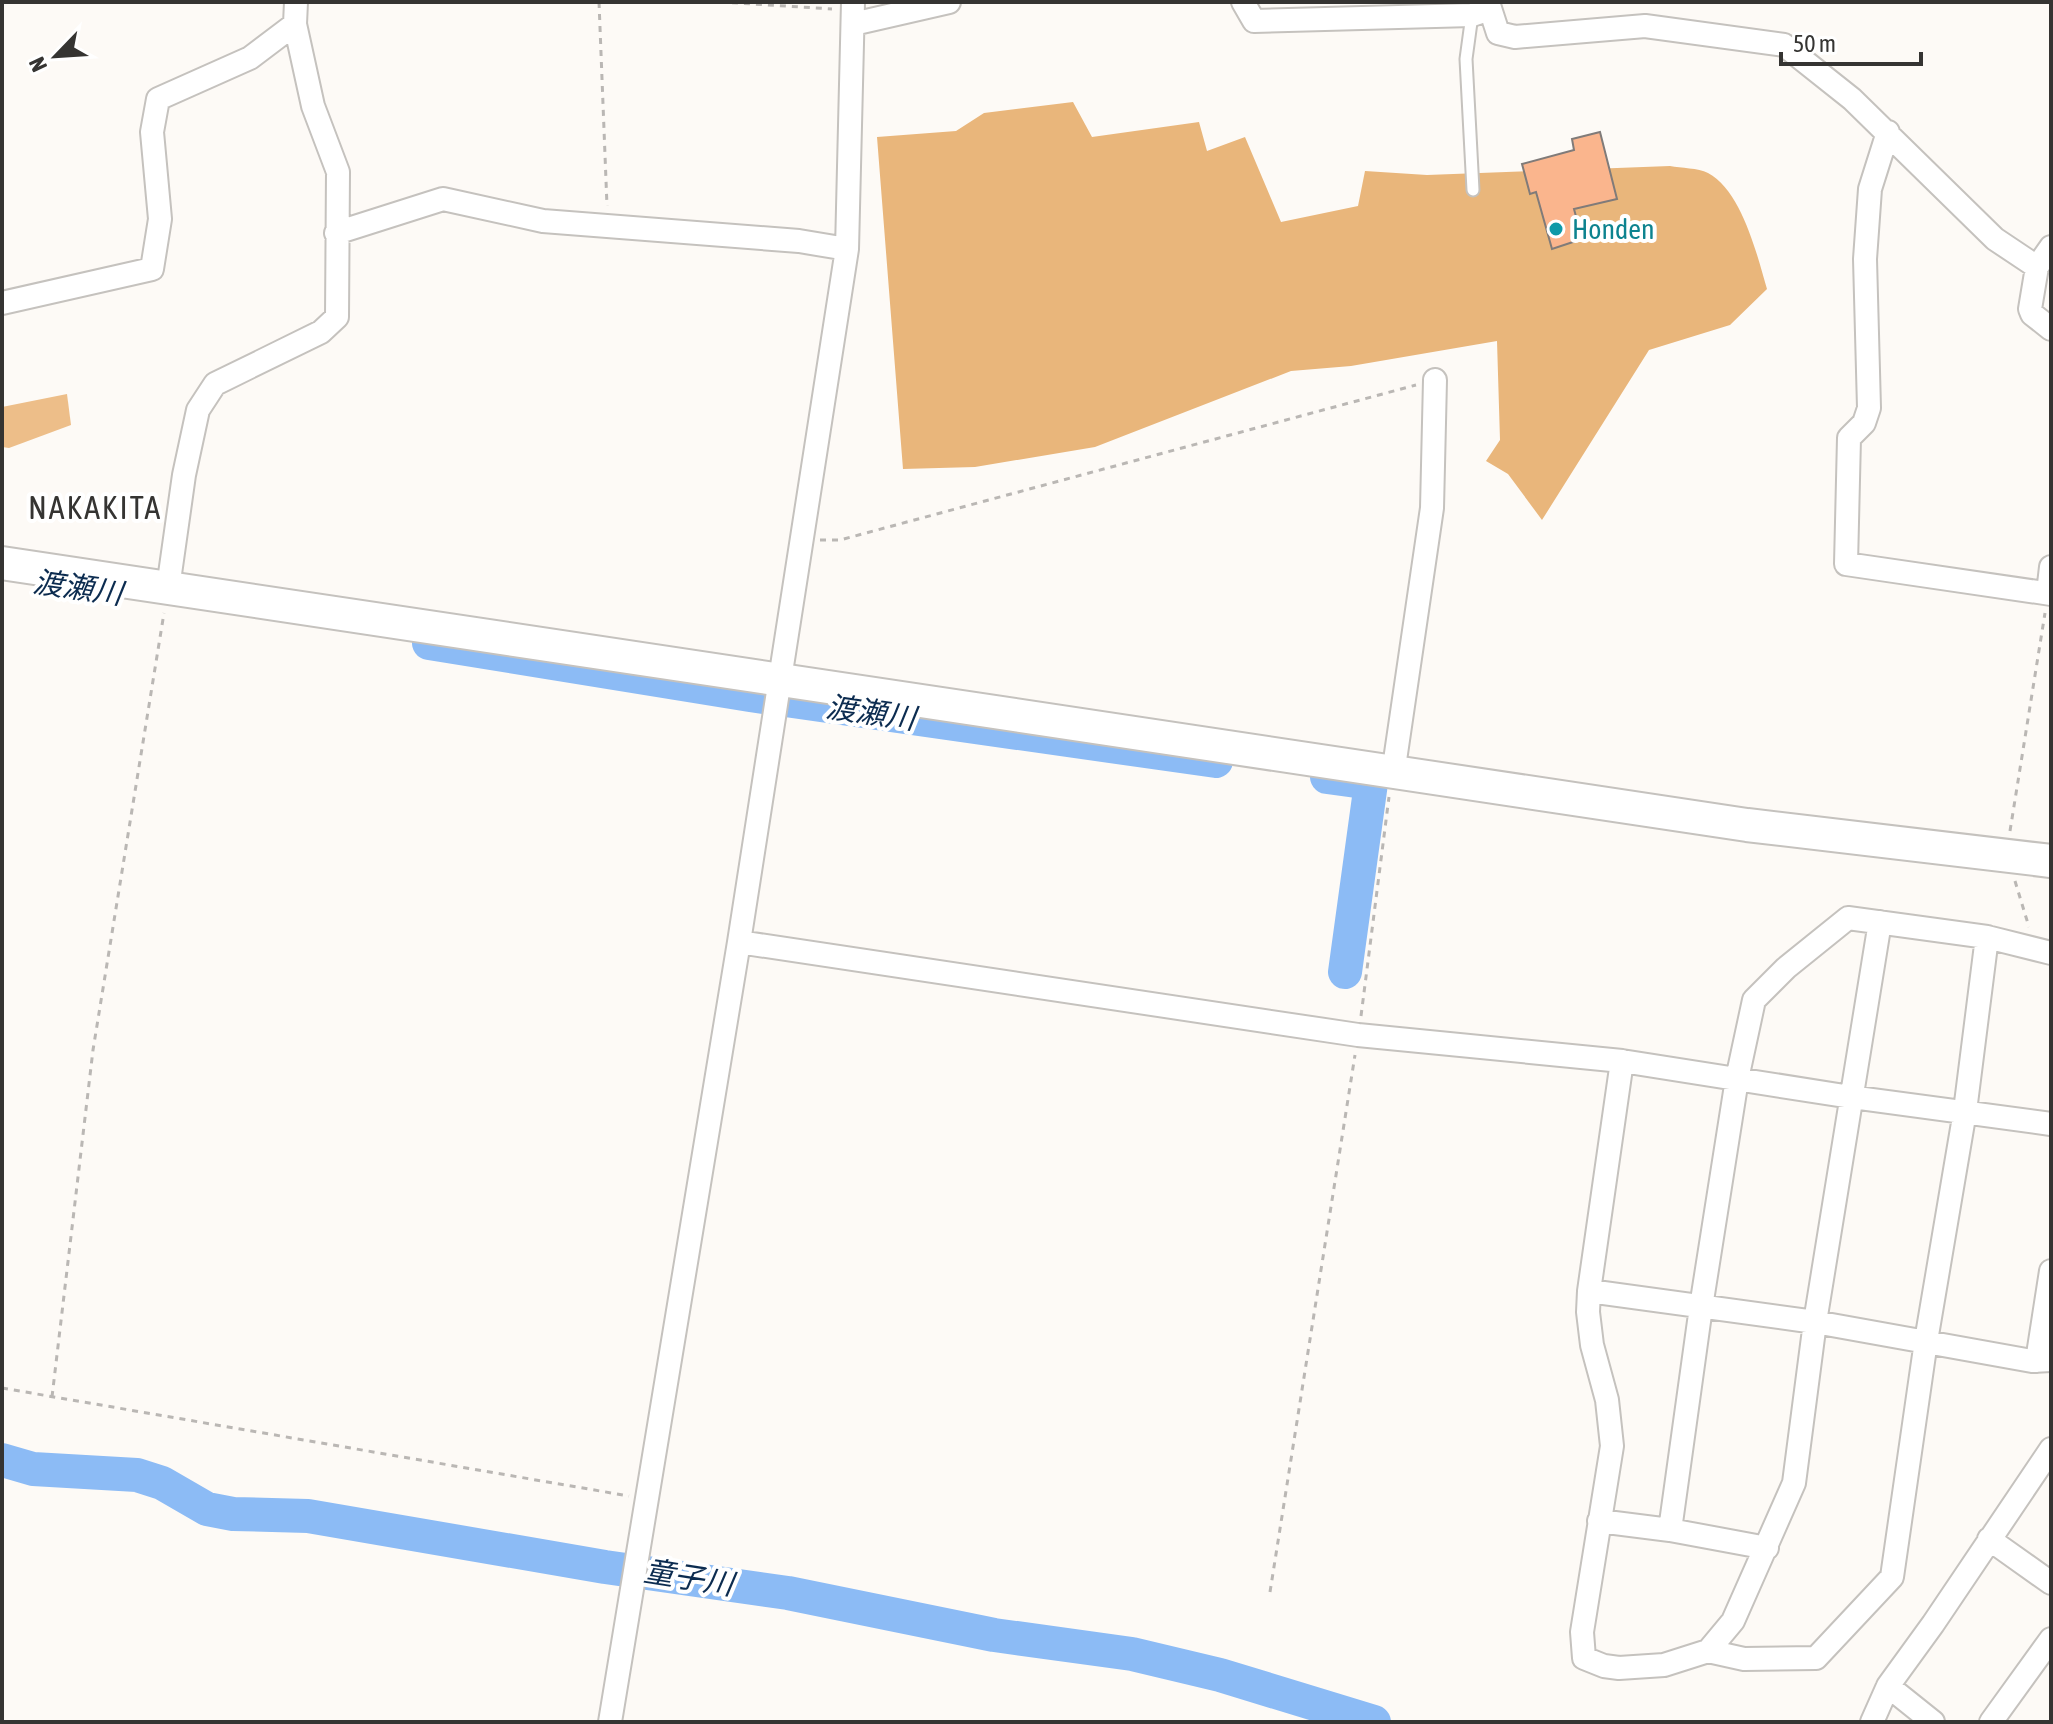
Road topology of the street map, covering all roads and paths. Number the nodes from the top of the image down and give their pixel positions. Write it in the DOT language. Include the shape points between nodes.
graph roads {
  1 [pos="599,2"];
  2 [pos="720,2"];
  3 [pos="949,2"];
  4 [pos="1243,2"];
  5 [pos="1483,9"];
  6 [pos="853,12"];
  7 [pos="296,13"];
  8 [pos="1888,132"];
  9 [pos="1473,190"];
  10 [pos="608,226"];
  11 [pos="336,233"];
  12 [pos="2051,247"];
  13 [pos="847,249"];
  14 [pos="2037,267"];
  15 [pos="2,303"];
  16 [pos="2051,329"];
  17 [pos="1435,380"];
  18 [pos="800,540"];
  19 [pos="2,563"];
  20 [pos="2051,567"];
  21 [pos="168,588"];
  22 [pos="2049,594"];
  23 [pos="779,682"];
  24 [pos="1393,774"];
  25 [pos="2007,854"];
  26 [pos="2051,861"];
  27 [pos="1880,922"];
  28 [pos="1987,937"];
  29 [pos="739,942"];
  30 [pos="2044,951"];
  31 [pos="1358,1035"];
  32 [pos="1622,1061"];
  33 [pos="1737,1079"];
  34 [pos="1851,1097"];
  35 [pos="1965,1111"];
  36 [pos="2051,1124"];
  37 [pos="2051,1271"];
  38 [pos="1589,1291"];
  39 [pos="1701,1307"];
  40 [pos="1815,1322"];
  41 [pos="1926,1341"];
  42 [pos="2044,1360"];
  43 [pos="2,1388"];
  44 [pos="52,1397"];
  45 [pos="2051,1449"];
  46 [pos="647,1499"];
  47 [pos="1599,1521"];
  48 [pos="1670,1530"];
  49 [pos="1989,1539"];
  50 [pos="1767,1548"];
  51 [pos="2051,1583"];
  52 [pos="1270,1592"];
  53 [pos="2051,1639"];
  54 [pos="1708,1651"];
  55 [pos="1888,1686"];
  56 [pos="610,1722"];
  57 [pos="1872,1722"];
  58 [pos="1933,1722"];
  59 [pos="1991,1722"];
  1 -- 10 [label="path"];
  2 -- 6 [label="path"];
  3 -- 6 [label="street"];
  4 -- 5 [label="street" via="1254,21"];
  5 -- 8 [label="street" via="1498,33 1515,37 1645,26 1784,45"];
  5 -- 9 [label="lane" via="1466,59"];
  6 -- 13 [label="street"];
  7 -- 11 [label="street" via="313,106 338,172"];
  7 -- 15 [label="street" via="250,58 158,99 152,132 160,219 152,269"];
  8 -- 14 [label="street" via="1995,239"];
  8 -- 22 [label="street" via="1870,189 1865,259 1869,408 1864,423 1849,438 1846,564"];
  10 -- 11 [label="street" via="543,221 443,199"];
  10 -- 13 [label="street"];
  11 -- 21 [label="street" via="337,317 321,332 215,384 198,410"];
  12 -- 14 [label="street"];
  13 -- 18 [label="street"];
  14 -- 16 [label="street" via="2030,309"];
  17 -- 18 [label="path" via="840,540"];
  17 -- 24 [label="street" via="1432,508"];
  18 -- 23 [label="street"];
  19 -- 21 [label="street"];
  20 -- 22 [label="street"];
  21 -- 23 [label="street"];
  21 -- 44 [label="path" via="93,1050"];
  22 -- 25 [label="path"];
  23 -- 24 [label="street"];
  23 -- 29 [label="street"];
  24 -- 25 [label="street" via="1747,825"];
  24 -- 31 [label="path"];
  25 -- 26 [label="street"];
  25 -- 30 [label="path"];
  27 -- 28 [label="street"];
  27 -- 33 [label="street" via="1848,918 1754,1000"];
  27 -- 34 [label="street"];
  28 -- 30 [label="street"];
  28 -- 35 [label="street"];
  29 -- 31 [label="street"];
  29 -- 46 [label="street"];
  31 -- 32 [label="street"];
  31 -- 52 [label="path"];
  32 -- 33 [label="street"];
  32 -- 38 [label="street"];
  33 -- 34 [label="street"];
  33 -- 39 [label="street"];
  34 -- 35 [label="street"];
  34 -- 40 [label="street"];
  35 -- 36 [label="street"];
  35 -- 41 [label="street"];
  37 -- 42 [label="street"];
  38 -- 39 [label="street"];
  38 -- 47 [label="street" via="1592,1345 1607,1400 1612,1446"];
  39 -- 40 [label="street"];
  39 -- 48 [label="street"];
  40 -- 41 [label="street"];
  40 -- 50 [label="street" via="1794,1483"];
  41 -- 42 [label="street"];
  41 -- 54 [label="street" via="1892,1577 1816,1658 1744,1659"];
  43 -- 44 [label="path"];
  44 -- 46 [label="path"];
  45 -- 49 [label="street"];
  46 -- 56 [label="street"];
  47 -- 48 [label="street"];
  47 -- 54 [label="street" via="1582,1632 1584,1658 1619,1668 1664,1665"];
  48 -- 50 [label="street"];
  49 -- 51 [label="street"];
  49 -- 55 [label="street"];
  50 -- 54 [label="street" via="1733,1621"];
  53 -- 59 [label="street"];
  55 -- 57 [label="street"];
  55 -- 58 [label="street"];
}
